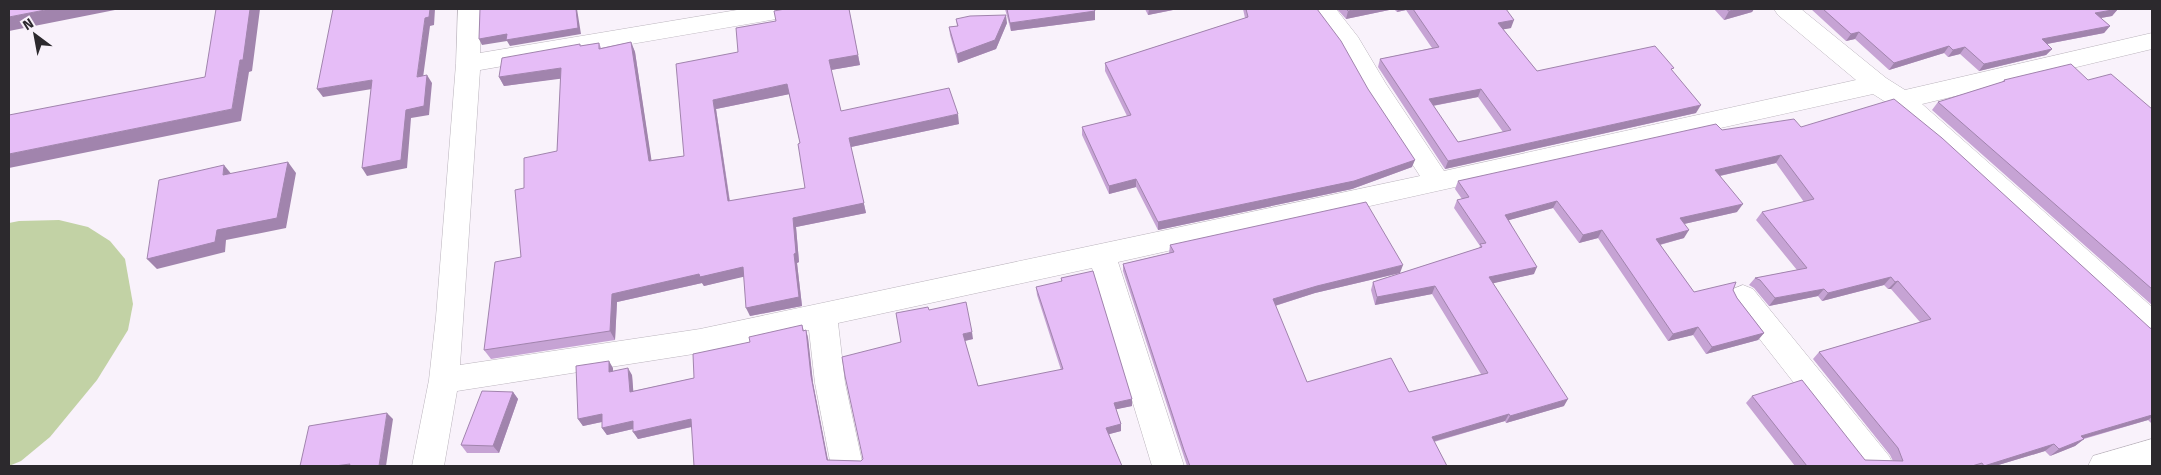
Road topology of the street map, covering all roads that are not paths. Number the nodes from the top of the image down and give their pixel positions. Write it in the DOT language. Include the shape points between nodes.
graph roads {
  1 [pos="470,9"];
  2 [pos="788,9"];
  3 [pos="1324,9"];
  4 [pos="1786,9"];
  5 [pos="2152,41"];
  6 [pos="468,64"];
  7 [pos="1877,84"];
  8 [pos="1901,100"];
  9 [pos="1438,182"];
  10 [pos="1102,255"];
  11 [pos="1743,297"];
  12 [pos="822,315"];
  13 [pos="2152,325"];
  14 [pos="444,380"];
  15 [pos="2152,453"];
  16 [pos="428,466"];
  17 [pos="847,466"];
  18 [pos="1168,466"];
  19 [pos="1878,466"];
  20 [pos="2104,466"];
  1 -- 6 [label="street"];
  2 -- 6 [label="street"];
  3 -- 9 [label="street" via="1350,43"];
  4 -- 7 [label="street"];
  5 -- 8 [label="street"];
  6 -- 14 [label="street"];
  7 -- 8 [label="street"];
  7 -- 9 [label="street"];
  8 -- 13 [label="street"];
  9 -- 10 [label="street"];
  10 -- 12 [label="street"];
  10 -- 18 [label="street"];
  11 -- 19 [label="street"];
  12 -- 14 [label="street" via="700,342"];
  12 -- 17 [label="street" via="830,384"];
  14 -- 16 [label="street"];
  15 -- 20 [label="street"];
}
